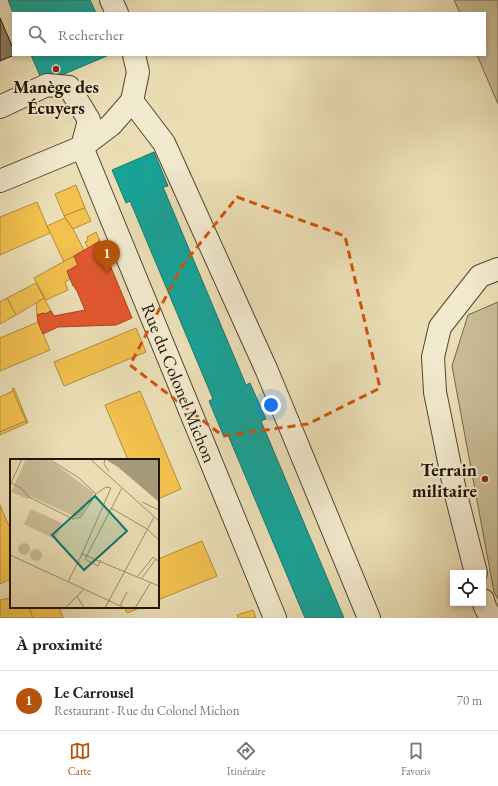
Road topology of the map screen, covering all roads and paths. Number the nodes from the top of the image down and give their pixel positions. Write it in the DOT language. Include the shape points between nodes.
graph roads {
  1 [pos="111,0"];
  2 [pos="117,12"];
  3 [pos="134,56"];
  4 [pos="132,102"];
  5 [pos="0,107"];
  6 [pos="82,147"];
  7 [pos="0,181"];
  8 [pos="498,269"];
  9 [pos="475,570"];
  10 [pos="485,606"];
  11 [pos="275,618"];
  12 [pos="369,618"];
  13 [pos="491,618"];
  1 -- 2 [label="street"];
  3 -- 4 [label="street" via="138,72"];
  4 -- 6 [label="street" via="111,125"];
  4 -- 12 [label="street" via="164,143 267,371"];
  5 -- 6 [label="street" via="47,85 69,88 89,120"];
  6 -- 7 [label="street"];
  6 -- 11 [label="street, Rue du Colonel Michon"];
  8 -- 9 [label="street" via="480,276 440,327 433,357 435,392 455,491"];
  10 -- 13 [label="street"];
}
